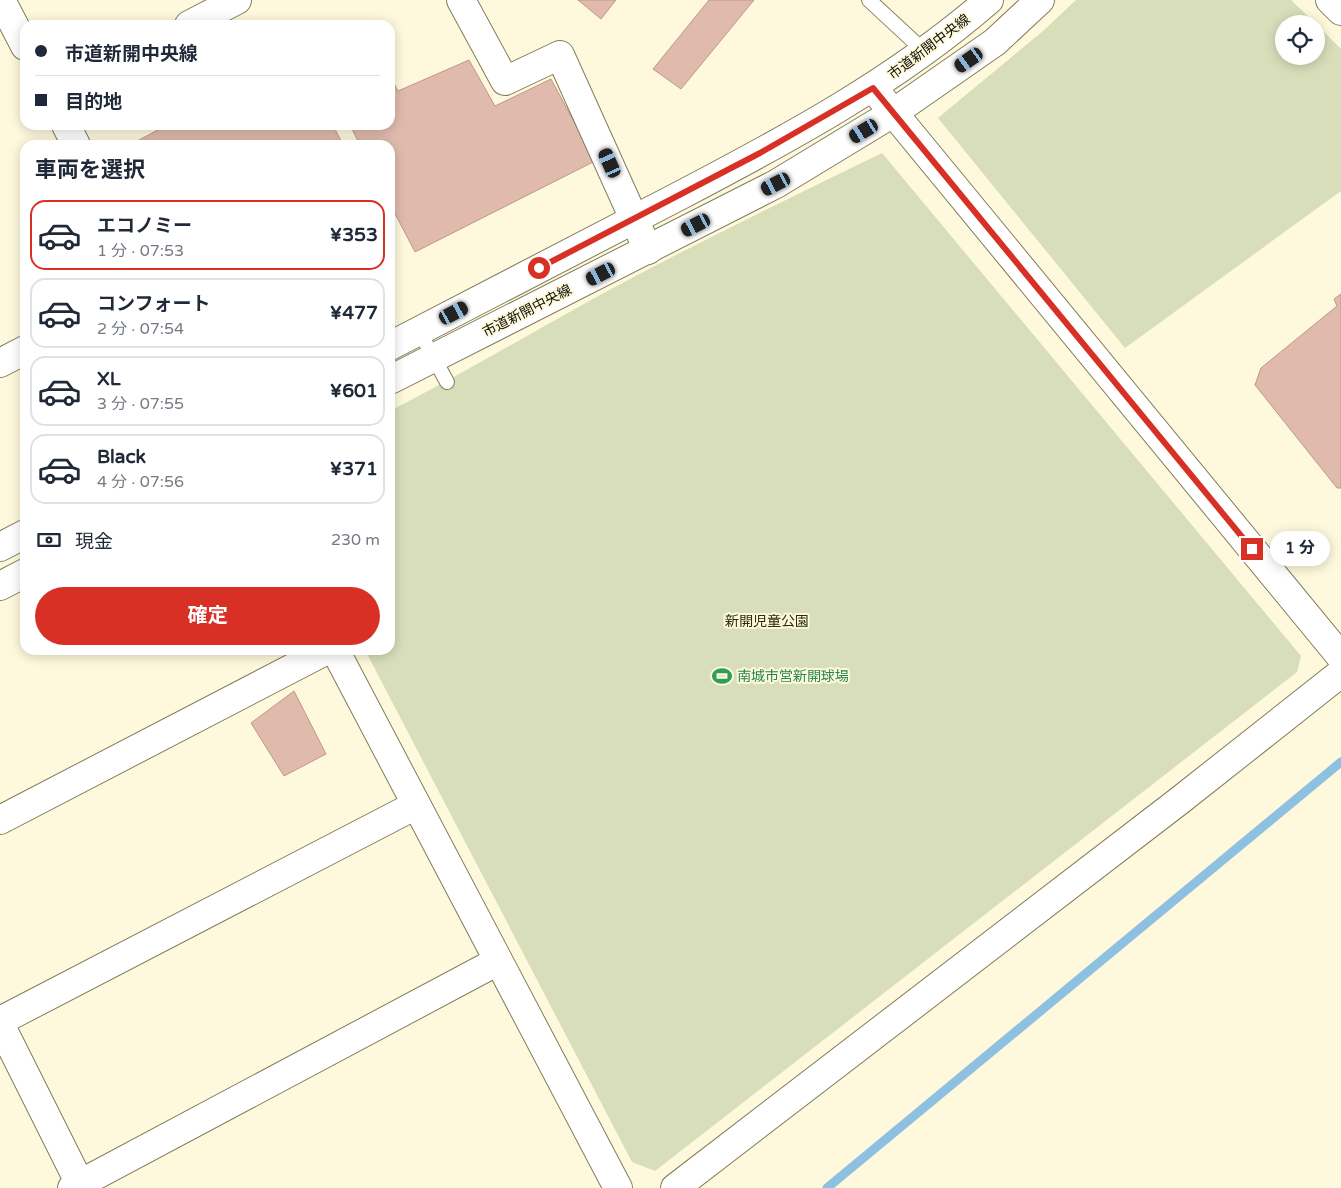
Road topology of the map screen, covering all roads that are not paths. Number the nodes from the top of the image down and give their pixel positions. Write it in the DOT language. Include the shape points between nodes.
graph roads {
  1 [pos="1,0"];
  2 [pos="237,0"];
  3 [pos="461,0"];
  4 [pos="870,0"];
  5 [pos="1040,0"];
  6 [pos="1330,0"];
  7 [pos="980,8"];
  8 [pos="1341,11"];
  9 [pos="199,20"];
  10 [pos="20,36"];
  11 [pos="995,42"];
  12 [pos="925,52"];
  13 [pos="873,88"];
  14 [pos="893,113"];
  15 [pos="760,153"];
  16 [pos="776,184"];
  17 [pos="635,219"];
  18 [pos="648,250"];
  19 [pos="523,276"];
  20 [pos="539,305"];
  21 [pos="418,331"];
  22 [pos="395,343"];
  23 [pos="20,352"];
  24 [pos="435,357"];
  25 [pos="0,362"];
  26 [pos="395,377"];
  27 [pos="447,382"];
  28 [pos="20,576"];
  29 [pos="0,586"];
  30 [pos="317,655"];
  31 [pos="339,655"];
  32 [pos="1341,657"];
  33 [pos="1341,673"];
  34 [pos="416,804"];
  35 [pos="0,820"];
  36 [pos="498,961"];
  37 [pos="0,1023"];
  38 [pos="77,1187"];
  39 [pos="618,1188"];
  40 [pos="675,1188"];
  1 -- 10 [label="street"];
  2 -- 9 [label="street"];
  3 -- 17 [label="street" via="505,81 560,55"];
  4 -- 12 [label="lane"];
  5 -- 11 [label="street, 市道新開中央線"];
  6 -- 8 [label="street"];
  7 -- 11 [label="street"];
  7 -- 12 [label="street, 市道新開中央線"];
  11 -- 14 [label="street, 市道新開中央線"];
  12 -- 13 [label="street, 市道新開中央線"];
  13 -- 14 [label="street"];
  13 -- 15 [label="street, 市道新開中央線"];
  14 -- 16 [label="street, 市道新開中央線"];
  14 -- 32 [label="street"];
  15 -- 16 [label="street"];
  15 -- 17 [label="street, 市道新開中央線"];
  16 -- 18 [label="street, 市道新開中央線"];
  17 -- 18 [label="street"];
  17 -- 19 [label="street, 市道新開中央線"];
  18 -- 20 [label="street, 市道新開中央線"];
  19 -- 20 [label="street"];
  19 -- 21 [label="street, 市道新開中央線"];
  20 -- 24 [label="street, 市道新開中央線"];
  21 -- 22 [label="street, 市道新開中央線"];
  21 -- 24 [label="lane"];
  23 -- 25 [label="street"];
  24 -- 26 [label="street, 市道新開中央線"];
  24 -- 27 [label="lane"];
  28 -- 29 [label="street"];
  30 -- 35 [label="street"];
  31 -- 34 [label="street"];
  33 -- 40 [label="street"];
  34 -- 36 [label="street"];
  34 -- 37 [label="street"];
  36 -- 38 [label="street"];
  36 -- 39 [label="street"];
  37 -- 38 [label="street"];
}
